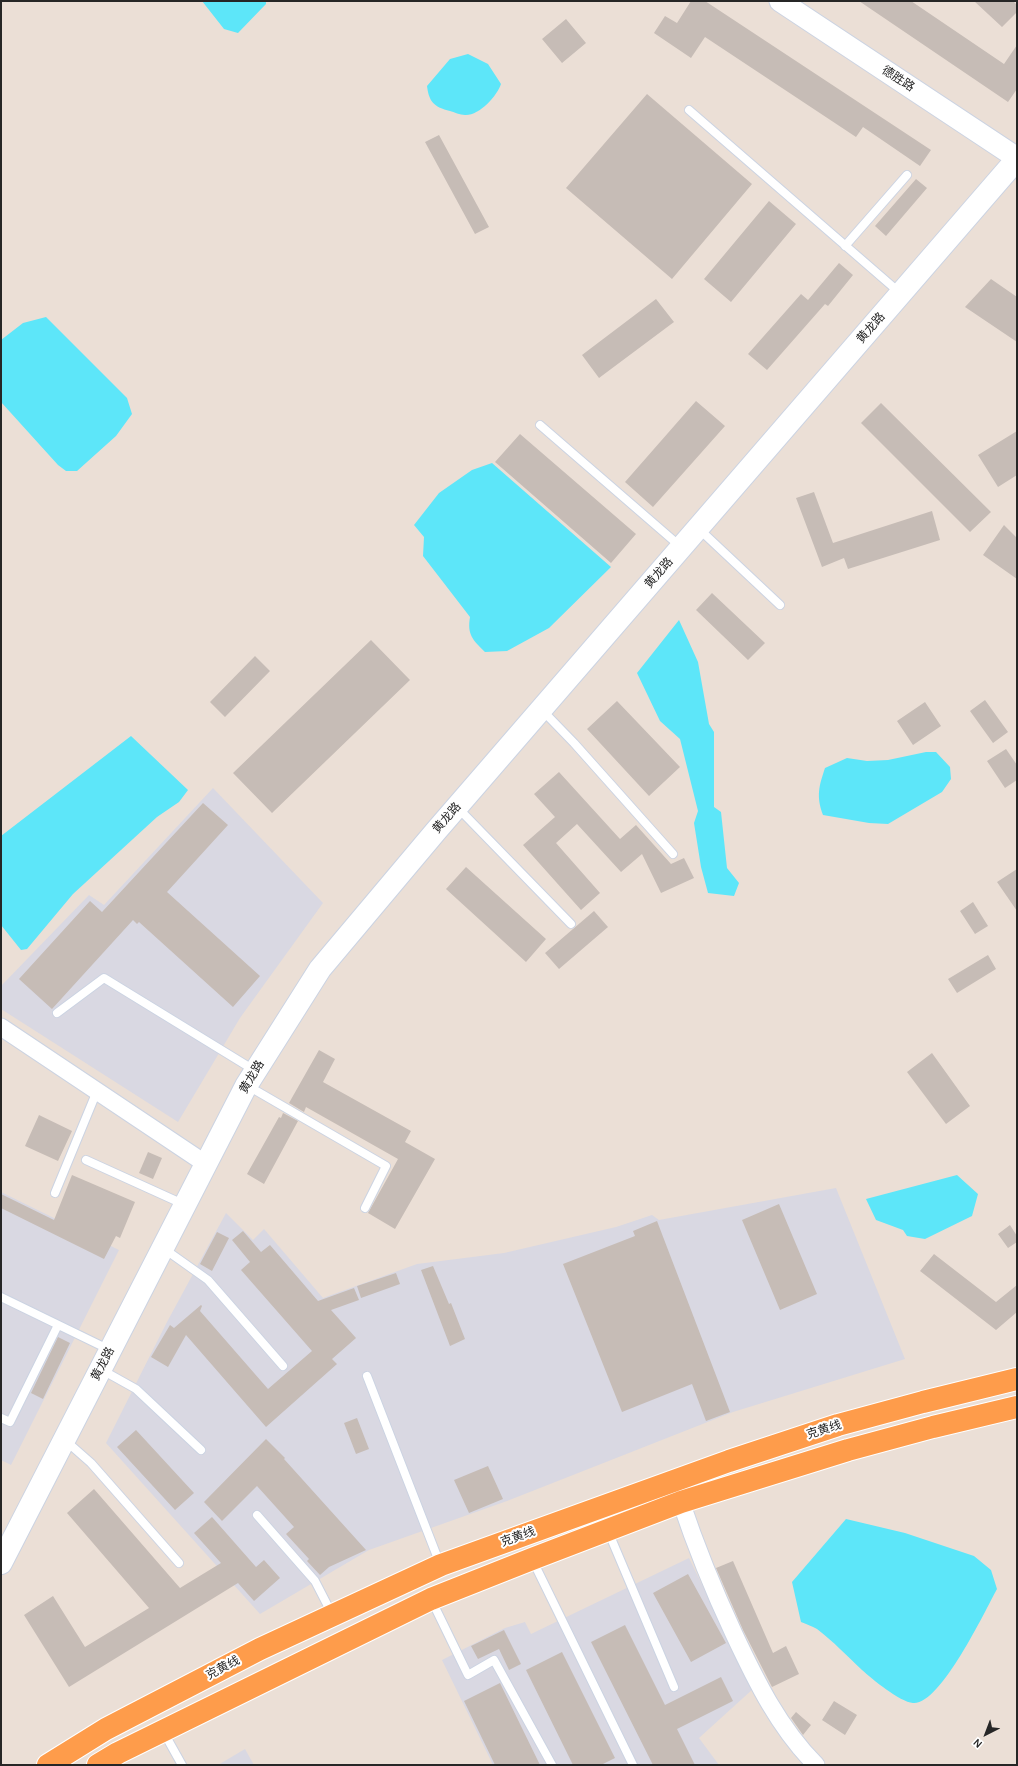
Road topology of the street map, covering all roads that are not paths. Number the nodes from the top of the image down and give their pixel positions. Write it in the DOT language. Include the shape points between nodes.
graph roads {
  1 [pos="780,1"];
  2 [pos="689,110"];
  3 [pos="1017,158"];
  4 [pos="907,175"];
  5 [pos="845,246"];
  6 [pos="900,294"];
  7 [pos="540,425"];
  8 [pos="698,528"];
  9 [pos="681,547"];
  10 [pos="780,605"];
  11 [pos="541,709"];
  12 [pos="457,806"];
  13 [pos="673,854"];
  14 [pos="571,924"];
  15 [pos="57,1013"];
  16 [pos="1,1027"];
  17 [pos="251,1078"];
  18 [pos="97,1091"];
  19 [pos="86,1160"];
  20 [pos="206,1164"];
  21 [pos="55,1193"];
  22 [pos="184,1205"];
  23 [pos="365,1208"];
  24 [pos="162,1248"];
  25 [pos="1,1297"];
  26 [pos="58,1325"];
  27 [pos="105,1360"];
  28 [pos="283,1366"];
  29 [pos="367,1376"];
  30 [pos="1017,1379"];
  31 [pos="1017,1407"];
  32 [pos="1,1418"];
  33 [pos="64,1440"];
  34 [pos="201,1450"];
  35 [pos="681,1502"];
  36 [pos="257,1515"];
  37 [pos="608,1530"];
  38 [pos="532,1559"];
  39 [pos="1,1563"];
  40 [pos="179,1563"];
  41 [pos="441,1565"];
  42 [pos="431,1599"];
  43 [pos="332,1615"];
  44 [pos="674,1687"];
  45 [pos="163,1731"];
  46 [pos="48,1765"];
  47 [pos="98,1765"];
  48 [pos="182,1765"];
  49 [pos="552,1765"];
  50 [pos="633,1765"];
  51 [pos="816,1765"];
  1 -- 3 [label="street, 德胜路"];
  2 -- 5 [label="lane"];
  3 -- 6 [label="main road, 黄龙路"];
  4 -- 5 [label="lane"];
  5 -- 6 [label="lane"];
  6 -- 8 [label="main road, 黄龙路"];
  7 -- 9 [label="lane"];
  8 -- 9 [label="main road, 黄龙路"];
  8 -- 10 [label="lane"];
  9 -- 11 [label="main road, 黄龙路"];
  11 -- 12 [label="main road, 黄龙路"];
  11 -- 13 [label="lane"];
  12 -- 14 [label="lane"];
  12 -- 17 [label="main road, 黄龙路" via="320,969"];
  15 -- 17 [label="lane" via="104,978"];
  16 -- 18 [label="street"];
  17 -- 20 [label="main road, 黄龙路"];
  17 -- 23 [label="lane" via="386,1166"];
  18 -- 20 [label="street"];
  18 -- 21 [label="lane"];
  19 -- 22 [label="lane"];
  20 -- 22 [label="main road, 黄龙路"];
  22 -- 24 [label="main road, 黄龙路"];
  24 -- 27 [label="main road, 黄龙路"];
  24 -- 28 [label="lane" via="208,1280"];
  25 -- 26 [label="lane"];
  26 -- 27 [label="lane"];
  26 -- 32 [label="lane" via="10,1422"];
  27 -- 33 [label="main road, 黄龙路"];
  27 -- 34 [label="lane"];
  29 -- 41 [label="lane"];
  30 -- 41 [label="highway, 克黄线" via="838,1425 729,1461"];
  31 -- 35 [label="highway, 克黄线" via="848,1450"];
  33 -- 39 [label="main road, 黄龙路"];
  33 -- 40 [label="lane" via="91,1463"];
  35 -- 37 [label="highway, 克黄线"];
  35 -- 51 [label="street" via="694,1543 753,1675 774,1711 803,1752"];
  36 -- 43 [label="lane" via="315,1581"];
  37 -- 38 [label="highway, 克黄线"];
  37 -- 44 [label="lane"];
  38 -- 42 [label="highway, 克黄线"];
  38 -- 50 [label="lane"];
  41 -- 43 [label="highway, 克黄线"];
  42 -- 45 [label="highway, 克黄线"];
  42 -- 49 [label="lane" via="468,1675 494,1660"];
  43 -- 46 [label="highway, 克黄线" via="260,1649 113,1726"];
  45 -- 47 [label="highway, 克黄线"];
  45 -- 48 [label="lane"];
}
